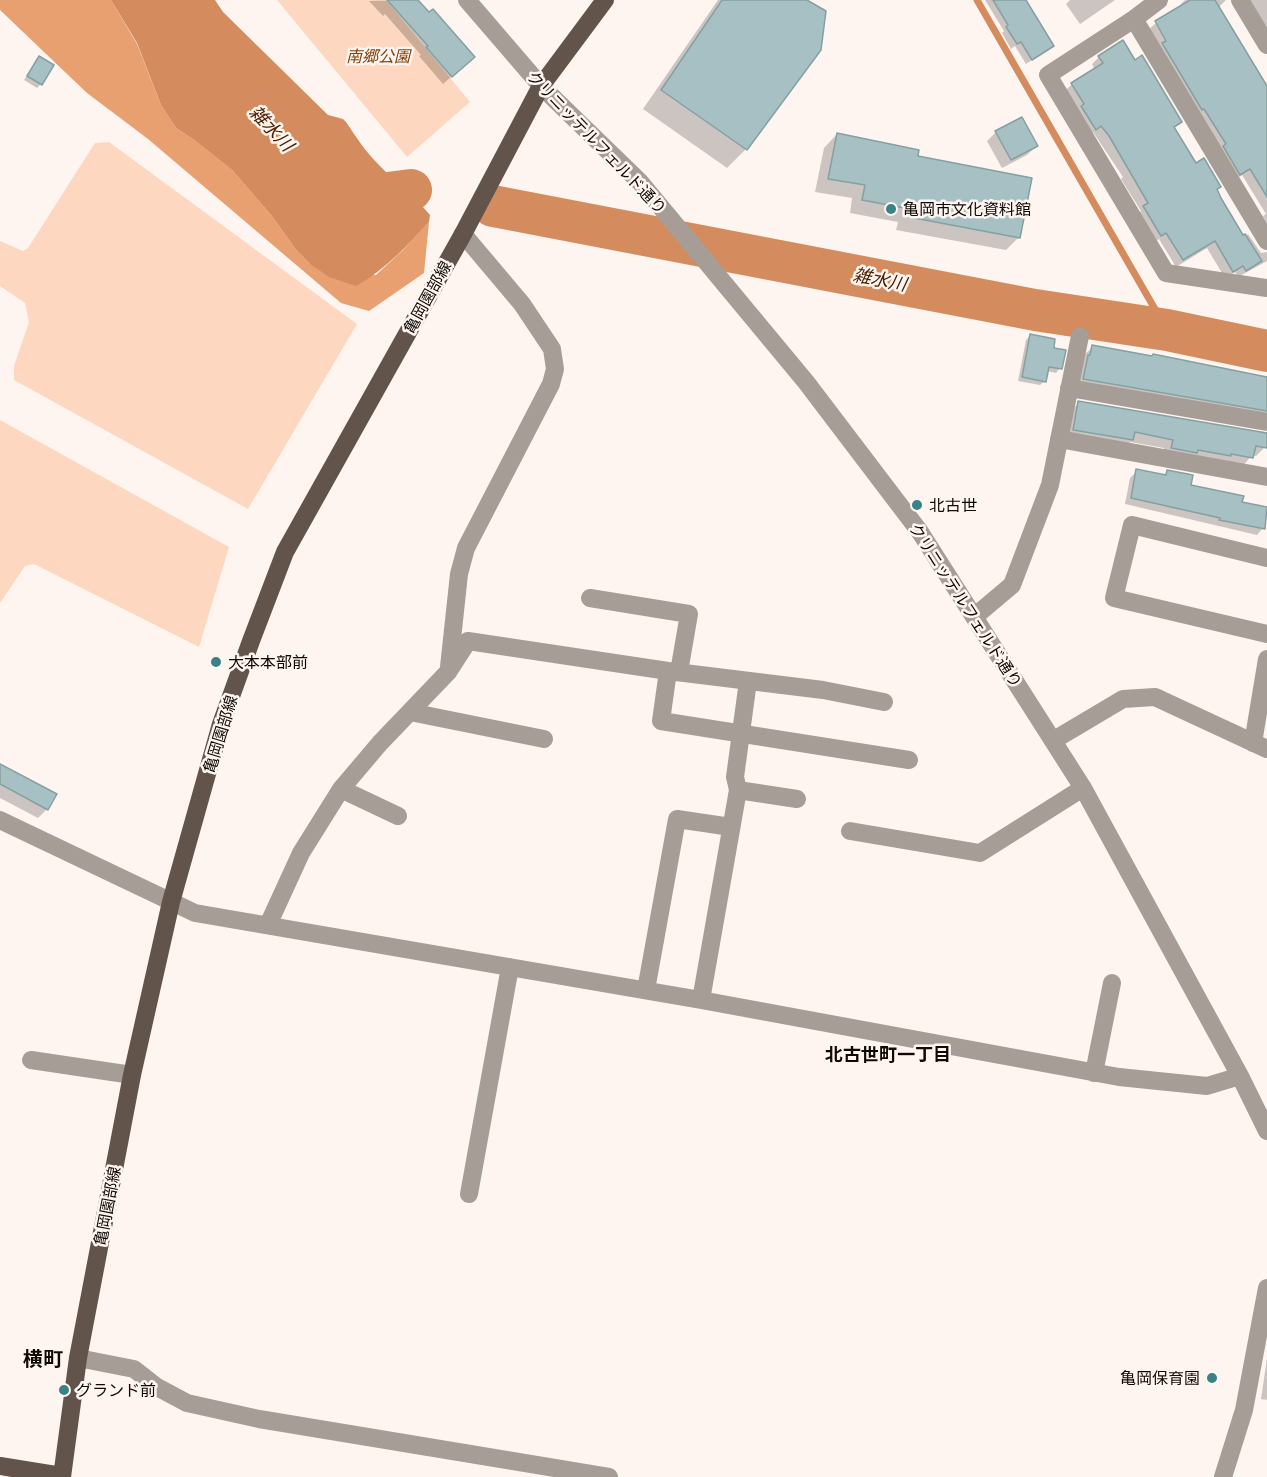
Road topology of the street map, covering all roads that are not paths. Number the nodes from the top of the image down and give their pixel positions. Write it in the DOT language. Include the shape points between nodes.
graph roads {
  1 [pos="468,0"];
  2 [pos="605,0"];
  3 [pos="1159,0"];
  4 [pos="1240,0"];
  5 [pos="1134,19"];
  6 [pos="1267,45"];
  7 [pos="541,86"];
  8 [pos="463,234"];
  9 [pos="1267,242"];
  10 [pos="1267,288"];
  11 [pos="1080,336"];
  12 [pos="1069,388"];
  13 [pos="1267,422"];
  14 [pos="1059,439"];
  15 [pos="1267,477"];
  16 [pos="1267,558"];
  17 [pos="590,598"];
  18 [pos="974,617"];
  19 [pos="1267,634"];
  20 [pos="1267,659"];
  21 [pos="448,672"];
  22 [pos="673,672"];
  23 [pos="748,681"];
  24 [pos="884,702"];
  25 [pos="410,712"];
  26 [pos="741,734"];
  27 [pos="544,738"];
  28 [pos="1054,740"];
  29 [pos="1260,746"];
  30 [pos="909,760"];
  31 [pos="1083,788"];
  32 [pos="341,789"];
  33 [pos="738,790"];
  34 [pos="797,799"];
  35 [pos="398,816"];
  36 [pos="0,820"];
  37 [pos="731,827"];
  38 [pos="850,831"];
  39 [pos="171,902"];
  40 [pos="268,925"];
  41 [pos="510,967"];
  42 [pos="1112,983"];
  43 [pos="646,990"];
  44 [pos="701,1000"];
  45 [pos="31,1060"];
  46 [pos="1094,1072"];
  47 [pos="132,1075"];
  48 [pos="1240,1076"];
  49 [pos="1267,1131"];
  50 [pos="469,1194"];
  51 [pos="1267,1288"];
  52 [pos="78,1358"];
  53 [pos="0,1466"];
  54 [pos="64,1477"];
  55 [pos="609,1477"];
  56 [pos="1223,1477"];
  1 -- 7 [label="street, クリニッテルフェルド通り"];
  2 -- 7 [label="main road, 亀岡園部線"];
  3 -- 5 [label="street"];
  4 -- 6 [label="street"];
  5 -- 9 [label="street"];
  5 -- 10 [label="street" via="1048,75 1166,273"];
  7 -- 8 [label="main road, 亀岡園部線"];
  7 -- 18 [label="street, クリニッテルフェルド通り" via="640,182 806,382 920,532"];
  8 -- 21 [label="street" via="522,304 552,349 555,369 551,384 466,548 459,574"];
  8 -- 39 [label="main road, 亀岡園部線" via="285,552 221,724"];
  11 -- 12 [label="street"];
  12 -- 13 [label="street"];
  12 -- 14 [label="street"];
  14 -- 15 [label="street"];
  14 -- 18 [label="street" via="1050,485 1012,585"];
  16 -- 19 [label="street" via="1132,525 1114,598"];
  17 -- 22 [label="street" via="689,614"];
  18 -- 28 [label="street, クリニッテルフェルド通り"];
  20 -- 29 [label="street"];
  21 -- 22 [label="street" via="468,641"];
  21 -- 25 [label="street"];
  22 -- 23 [label="street"];
  22 -- 26 [label="street" via="661,721"];
  23 -- 24 [label="street"];
  23 -- 26 [label="street"];
  25 -- 27 [label="street"];
  25 -- 32 [label="street"];
  26 -- 30 [label="street"];
  26 -- 33 [label="street" via="735,777"];
  28 -- 29 [label="street" via="1123,699 1155,697"];
  28 -- 31 [label="street, クリニッテルフェルド通り"];
  31 -- 38 [label="street" via="980,853"];
  31 -- 48 [label="street, クリニッテルフェルド通り"];
  32 -- 35 [label="street"];
  32 -- 40 [label="street" via="301,853"];
  33 -- 34 [label="street"];
  33 -- 37 [label="street"];
  36 -- 39 [label="street"];
  37 -- 43 [label="street" via="677,819"];
  37 -- 44 [label="street"];
  39 -- 40 [label="street" via="195,913"];
  39 -- 47 [label="main road, 亀岡園部線"];
  40 -- 41 [label="street"];
  41 -- 43 [label="street"];
  41 -- 50 [label="street"];
  42 -- 46 [label="street"];
  43 -- 44 [label="street"];
  44 -- 46 [label="street"];
  45 -- 47 [label="street"];
  46 -- 48 [label="street" via="1207,1086"];
  47 -- 52 [label="main road, 亀岡園部線"];
  48 -- 49 [label="street, クリニッテルフェルド通り"];
  51 -- 56 [label="street" via="1244,1410"];
  52 -- 54 [label="main road, 亀岡園部線"];
  52 -- 55 [label="street" via="134,1369 188,1403 259,1419"];
  53 -- 54 [label="main road"];
}
